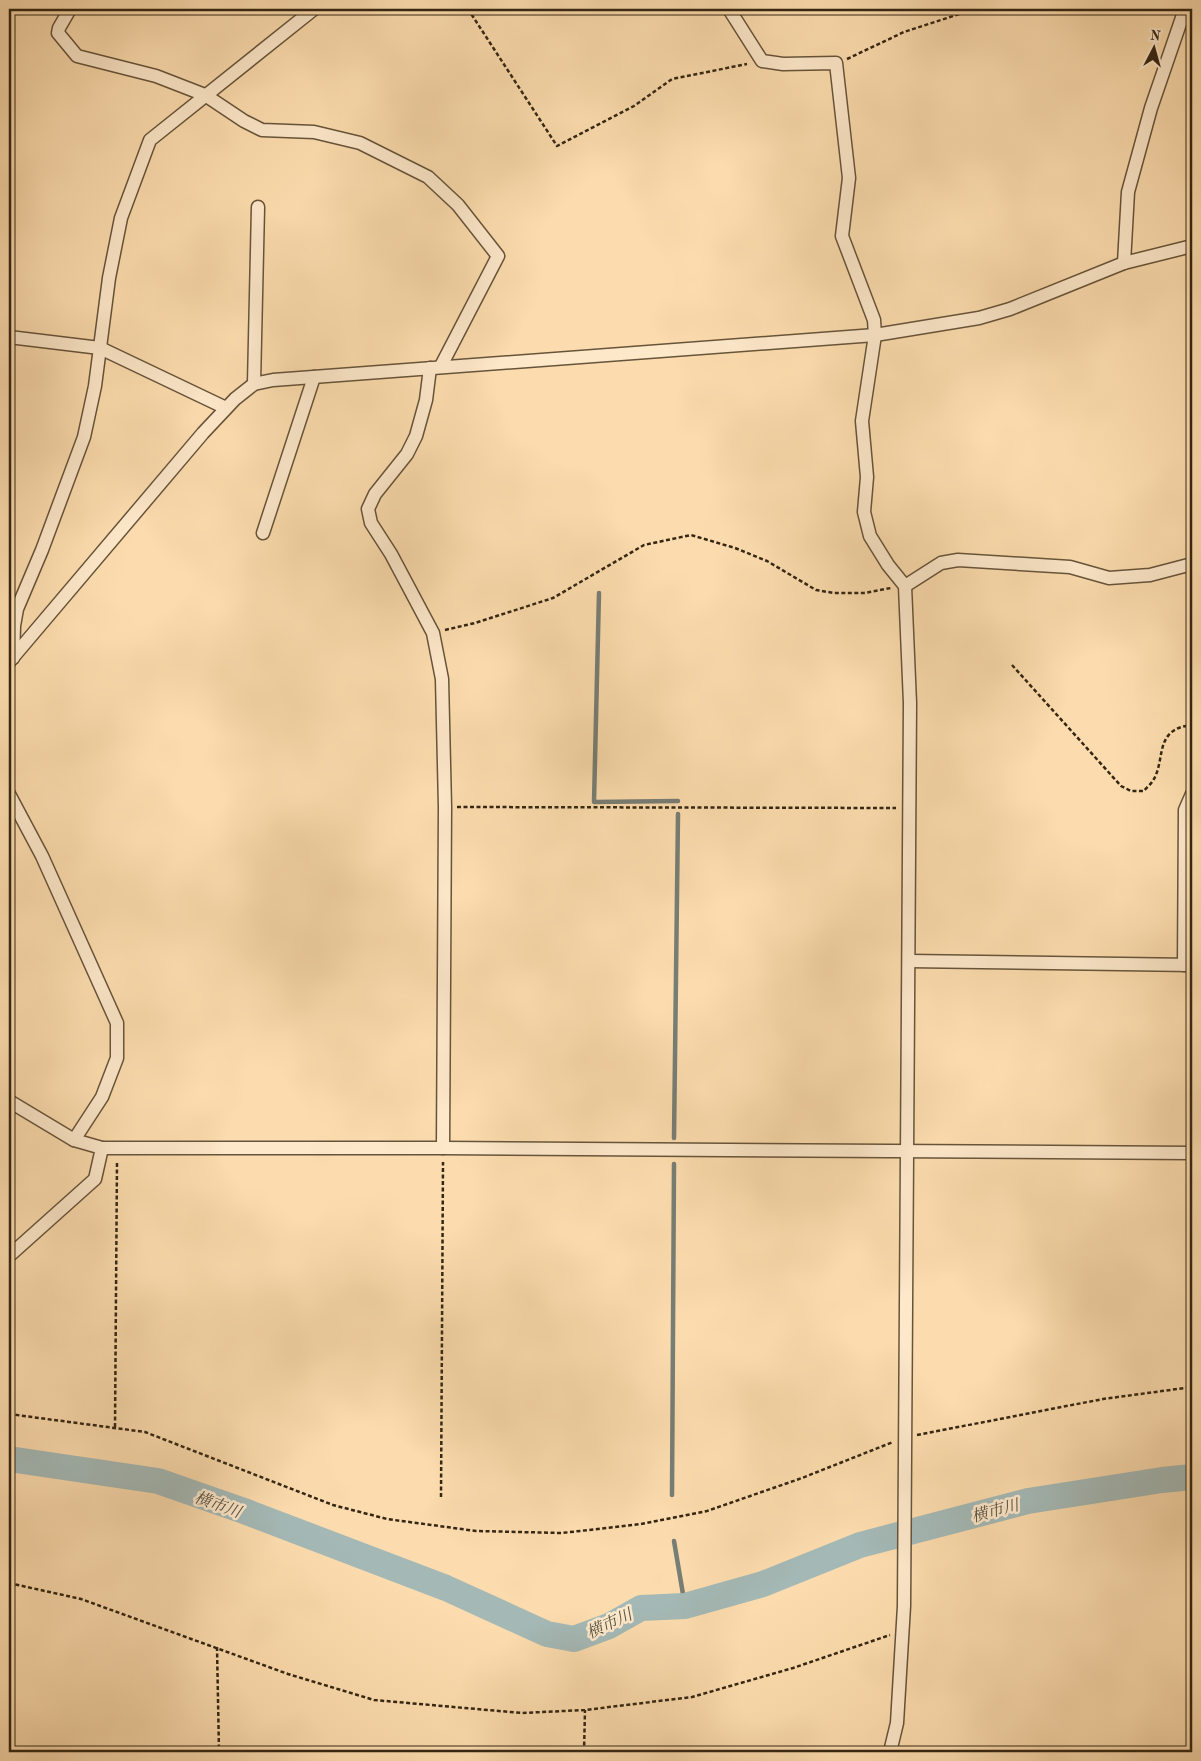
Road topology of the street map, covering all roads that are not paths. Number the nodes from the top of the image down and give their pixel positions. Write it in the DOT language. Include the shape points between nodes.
graph roads {
  1 [pos="70,9"];
  2 [pos="314,9"];
  3 [pos="729,9"];
  4 [pos="1185,9"];
  5 [pos="205,94"];
  6 [pos="258,207"];
  7 [pos="1192,246"];
  8 [pos="1124,264"];
  9 [pos="875,334"];
  10 [pos="9,337"];
  11 [pos="100,348"];
  12 [pos="436,367"];
  13 [pos="314,377"];
  14 [pos="254,384"];
  15 [pos="226,408"];
  16 [pos="264,533"];
  17 [pos="1192,564"];
  18 [pos="905,586"];
  19 [pos="11,660"];
  20 [pos="9,794"];
  21 [pos="1192,794"];
  22 [pos="909,961"];
  23 [pos="1188,965"];
  24 [pos="9,1101"];
  25 [pos="74,1140"];
  26 [pos="102,1148"];
  27 [pos="443,1148"];
  28 [pos="905,1152"];
  29 [pos="1192,1153"];
  30 [pos="9,1256"];
  31 [pos="890,1752"];
  1 -- 5 [label="street" via="58,33 76,56 156,76"];
  2 -- 5 [label="street"];
  3 -- 9 [label="street" via="762,61 836,63 849,178 842,236 874,320"];
  4 -- 8 [label="street" via="1151,108 1128,192"];
  5 -- 11 [label="street" via="150,140 121,218"];
  5 -- 12 [label="street" via="262,130 314,132 360,143 428,177 458,205 498,256"];
  6 -- 14 [label="street"];
  7 -- 8 [label="street"];
  8 -- 9 [label="street" via="979,318"];
  9 -- 12 [label="street" via="804,342"];
  9 -- 18 [label="street" via="862,421 867,477 864,512 870,536"];
  10 -- 11 [label="street"];
  11 -- 15 [label="street"];
  11 -- 19 [label="street" via="84,437 17,609"];
  12 -- 13 [label="street"];
  12 -- 27 [label="street" via="416,436 407,454 374,494 368,509 371,523 433,633 442,679 445,806"];
  13 -- 14 [label="street"];
  13 -- 16 [label="street"];
  14 -- 15 [label="street"];
  15 -- 19 [label="street"];
  17 -- 18 [label="street" via="1150,575 1109,578 1070,567 958,560 941,563"];
  18 -- 22 [label="street" via="910,703"];
  20 -- 25 [label="street" via="42,856 117,1023 117,1058 102,1097"];
  21 -- 23 [label="street" via="1185,810"];
  22 -- 23 [label="street"];
  22 -- 28 [label="street"];
  24 -- 25 [label="street"];
  25 -- 26 [label="street"];
  26 -- 27 [label="street"];
  26 -- 30 [label="street" via="95,1179"];
  27 -- 28 [label="street"];
  28 -- 29 [label="street"];
  28 -- 31 [label="street" via="904,1606 897,1723"];
}
